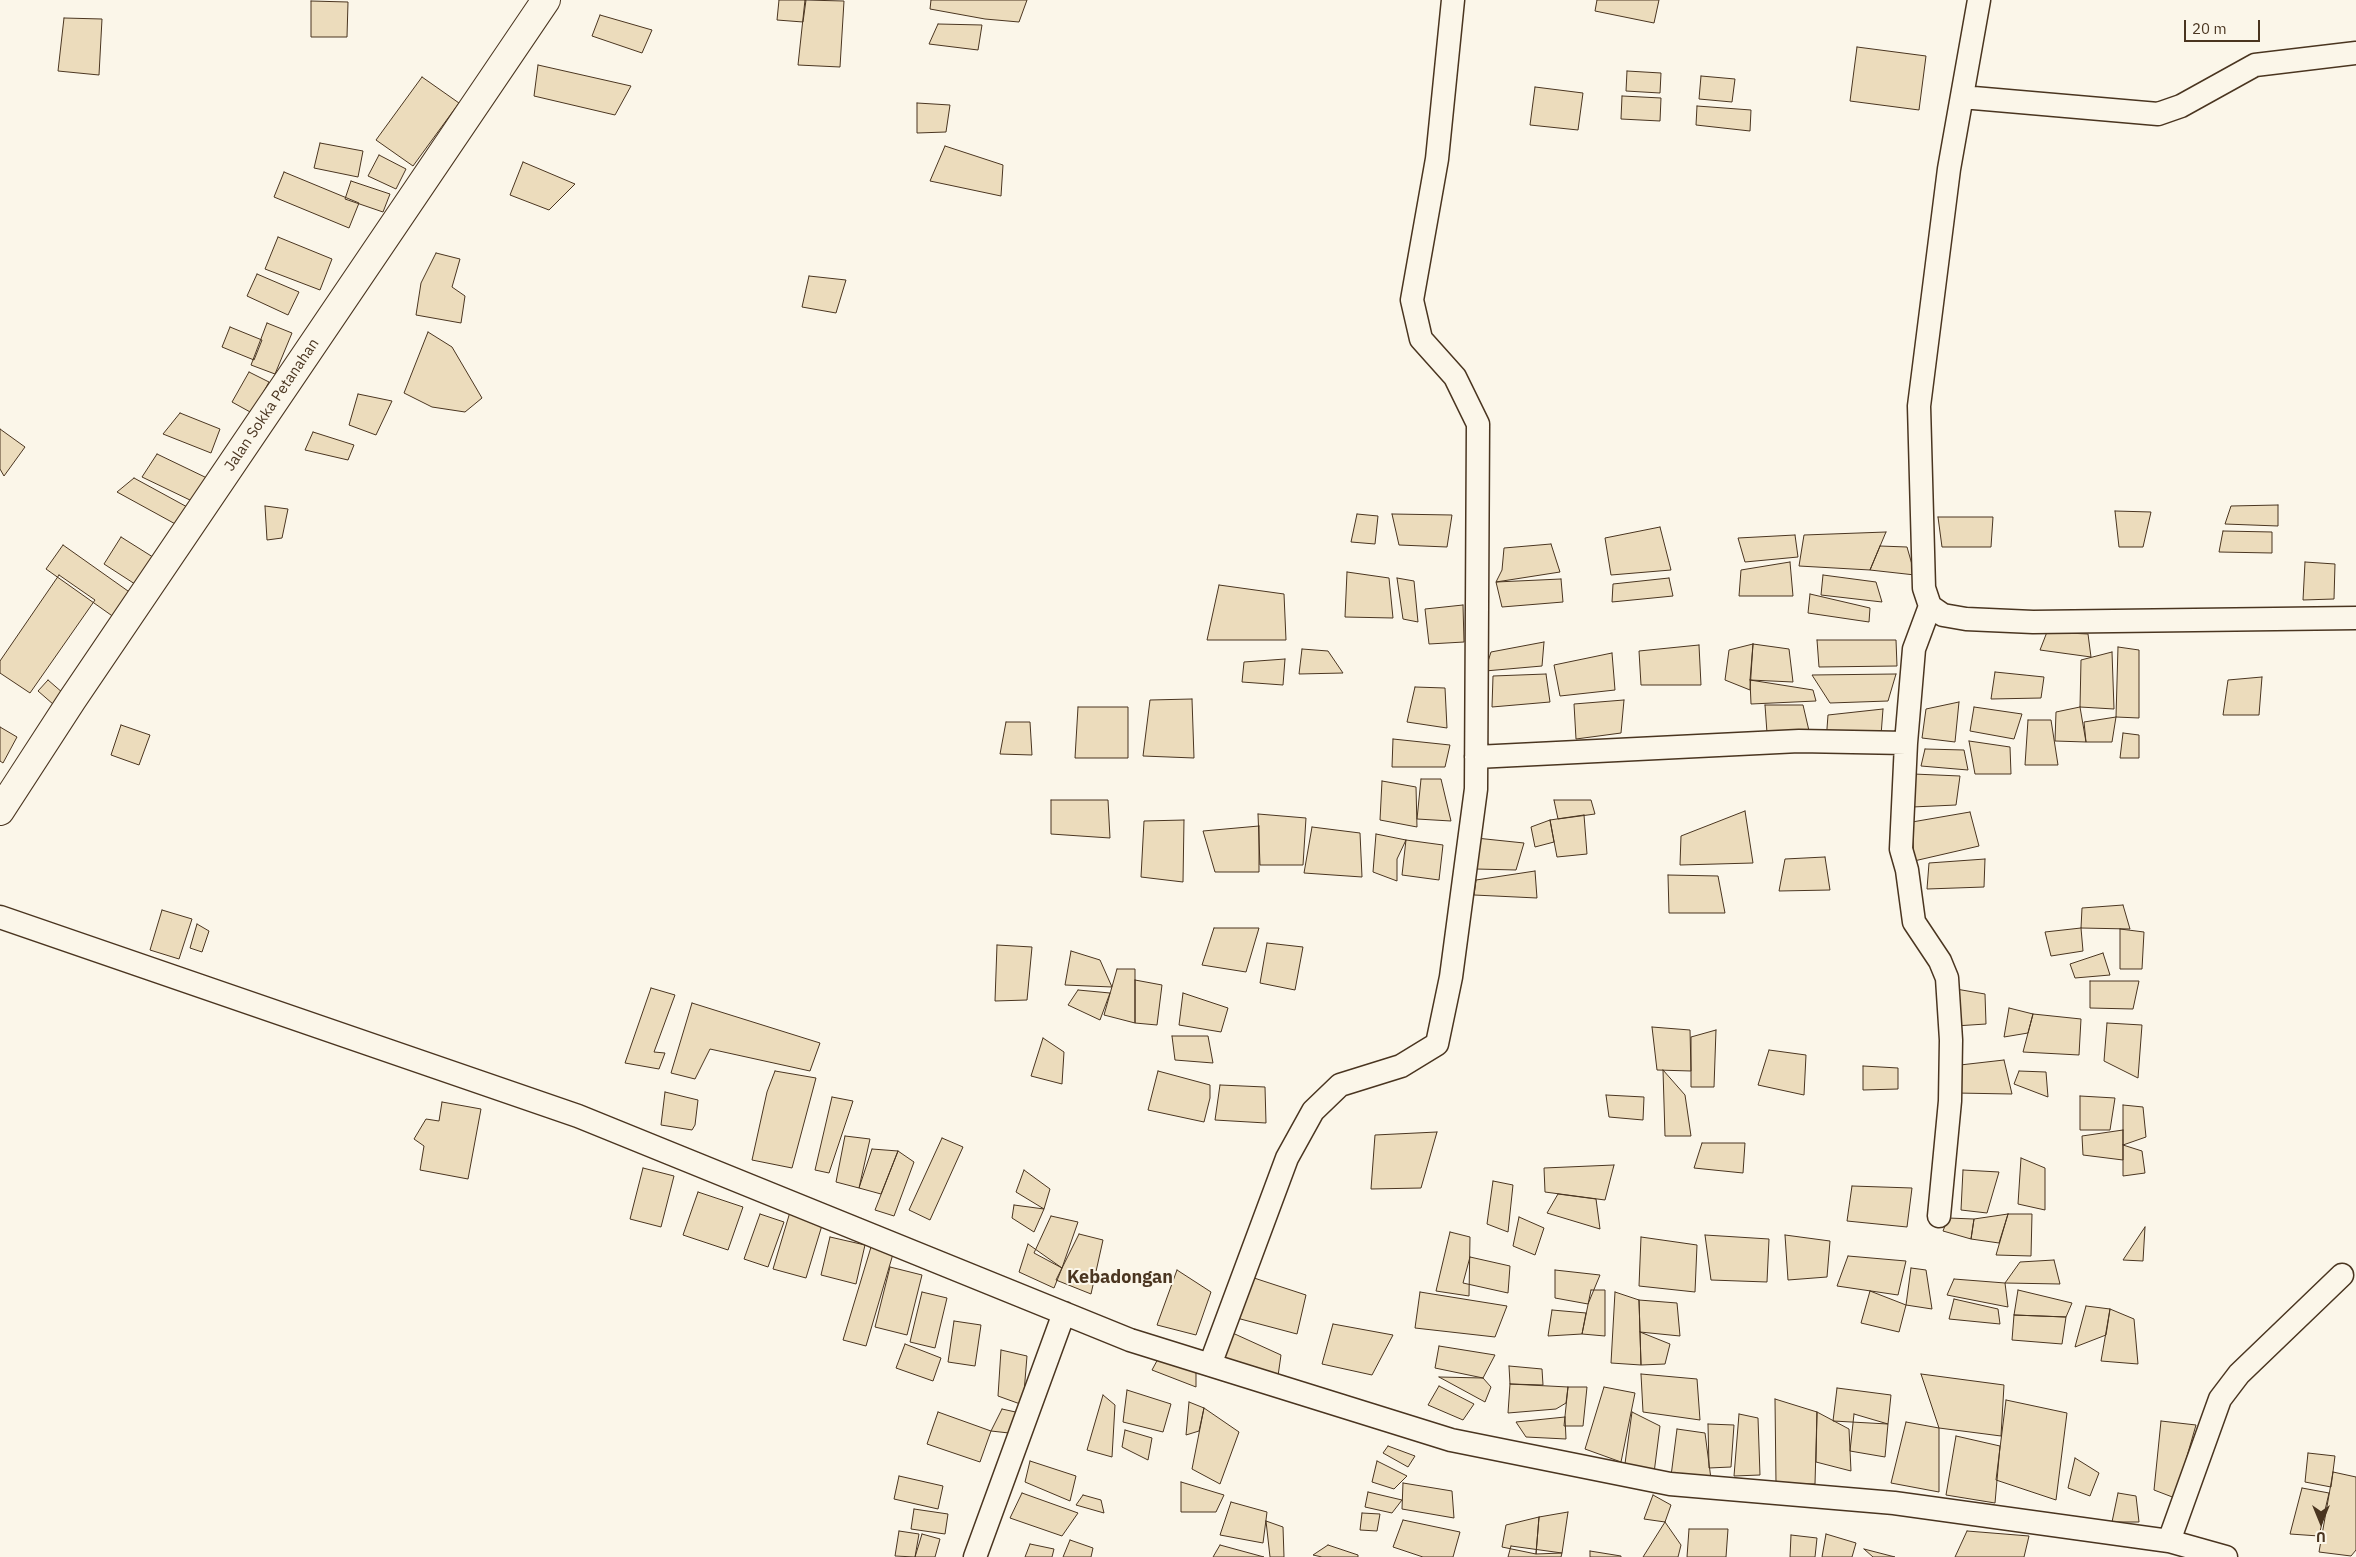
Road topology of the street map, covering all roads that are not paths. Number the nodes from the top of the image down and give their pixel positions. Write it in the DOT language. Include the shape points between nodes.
graph roads {
  1 [pos="546,0"];
  2 [pos="1453,0"];
  3 [pos="1979,0"];
  4 [pos="2356,53"];
  5 [pos="1962,97"];
  6 [pos="1930,606"];
  7 [pos="2356,618"];
  8 [pos="1906,743"];
  9 [pos="1476,758"];
  10 [pos="0,811"];
  11 [pos="0,917"];
  12 [pos="1939,1216"];
  13 [pos="2342,1275"];
  14 [pos="1064,1313"];
  15 [pos="1210,1365"];
  16 [pos="2169,1541"];
  17 [pos="975,1557"];
  18 [pos="2226,1557"];
  1 -- 10 [label="main road, Jalan Sokka Petanahan"];
  2 -- 9 [label="street" via="1437,159 1412,300 1421,339 1455,376 1478,424"];
  3 -- 5 [label="street"];
  4 -- 5 [label="street" via="2255,65 2181,106 2158,114"];
  5 -- 6 [label="street" via="1949,169 1919,406 1924,588"];
  6 -- 7 [label="street" via="1944,616 2024,622"];
  6 -- 8 [label="street" via="1914,649"];
  8 -- 9 [label="street" via="1799,742"];
  8 -- 12 [label="street" via="1901,848 1914,922 1940,961 1948,987 1950,1100"];
  9 -- 15 [label="street" via="1476,789 1451,977 1437,1044 1401,1066 1340,1085 1313,1112 1287,1158"];
  11 -- 14 [label="street" via="578,1116"];
  13 -- 16 [label="street" via="2239,1374 2220,1399"];
  14 -- 15 [label="street" via="1130,1340"];
  14 -- 17 [label="street"];
  15 -- 16 [label="street" via="1451,1440 1670,1484 1894,1503"];
  16 -- 18 [label="street"];
}
